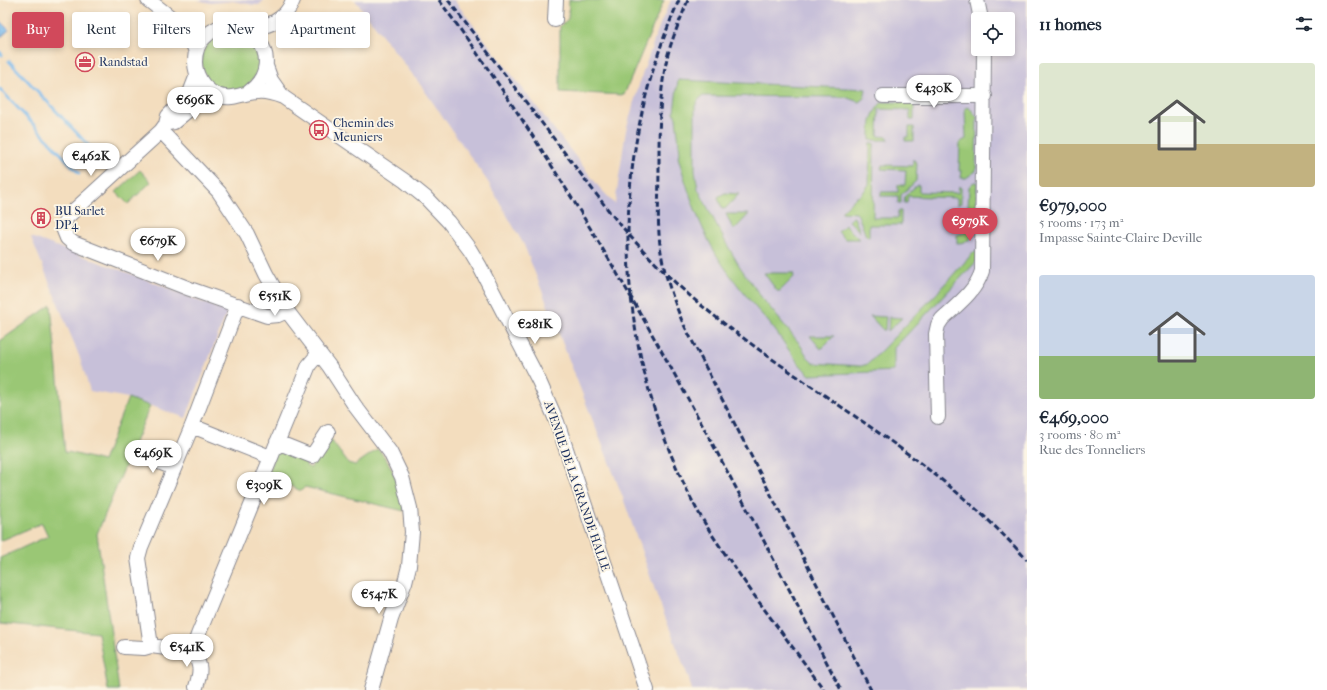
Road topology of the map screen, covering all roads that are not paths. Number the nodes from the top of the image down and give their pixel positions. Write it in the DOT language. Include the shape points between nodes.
graph roads {
  1 [pos="148,0"];
  2 [pos="293,0"];
  3 [pos="556,0"];
  4 [pos="977,0"];
  5 [pos="163,12"];
  6 [pos="287,12"];
  7 [pos="980,12"];
  8 [pos="555,20"];
  9 [pos="276,24"];
  10 [pos="213,31"];
  11 [pos="195,48"];
  12 [pos="264,50"];
  13 [pos="196,52"];
  14 [pos="984,56"];
  15 [pos="266,66"];
  16 [pos="197,75"];
  17 [pos="248,93"];
  18 [pos="215,94"];
  19 [pos="883,96"];
  20 [pos="985,96"];
  21 [pos="283,98"];
  22 [pos="164,127"];
  23 [pos="238,305"];
  24 [pos="287,312"];
  25 [pos="319,353"];
  26 [pos="938,417"];
  27 [pos="192,426"];
  28 [pos="328,432"];
  29 [pos="277,442"];
  30 [pos="141,455"];
  31 [pos="270,457"];
  32 [pos="174,468"];
  33 [pos="151,646"];
  34 [pos="124,647"];
  35 [pos="193,649"];
  36 [pos="196,687"];
  37 [pos="371,690"];
  38 [pos="647,690"];
  1 -- 5 [label="street"];
  2 -- 6 [label="street"];
  3 -- 8 [label="street"];
  4 -- 7 [label="street"];
  9 -- 12 [label="street"];
  10 -- 13 [label="street" via="203,39"];
  11 -- 13 [label="street"];
  12 -- 15 [label="street"];
  13 -- 16 [label="street"];
  14 -- 20 [label="street"];
  15 -- 17 [label="street" via="261,81"];
  15 -- 21 [label="street, AVENUE DE LA GRANDE HALLE" via="270,80"];
  16 -- 18 [label="street"];
  16 -- 22 [label="street" via="190,93 168,116"];
  17 -- 18 [label="street" via="232,98"];
  17 -- 21 [label="street, AVENUE DE LA GRANDE HALLE" via="266,92"];
  18 -- 22 [label="street" via="203,99"];
  19 -- 20 [label="street"];
  20 -- 26 [label="street" via="982,271 972,290 938,325"];
  21 -- 38 [label="street, AVENUE DE LA GRANDE HALLE" via="426,198 449,222 476,260 539,381 557,422"];
  22 -- 23 [label="street" via="67,217 63,228 67,238 73,243 190,289"];
  22 -- 24 [label="street" via="219,192 247,234"];
  23 -- 24 [label="street" via="267,316"];
  23 -- 27 [label="street"];
  24 -- 25 [label="street"];
  25 -- 29 [label="street" via="309,364"];
  25 -- 37 [label="street" via="390,452 402,476 410,508 412,532 409,566"];
  27 -- 31 [label="street"];
  27 -- 32 [label="street"];
  28 -- 29 [label="street" via="312,456"];
  29 -- 31 [label="street"];
  30 -- 32 [label="street"];
  31 -- 35 [label="street"];
  32 -- 33 [label="street" via="138,558"];
  33 -- 34 [label="street"];
  33 -- 35 [label="street"];
  35 -- 36 [label="street" via="200,665"];
}
